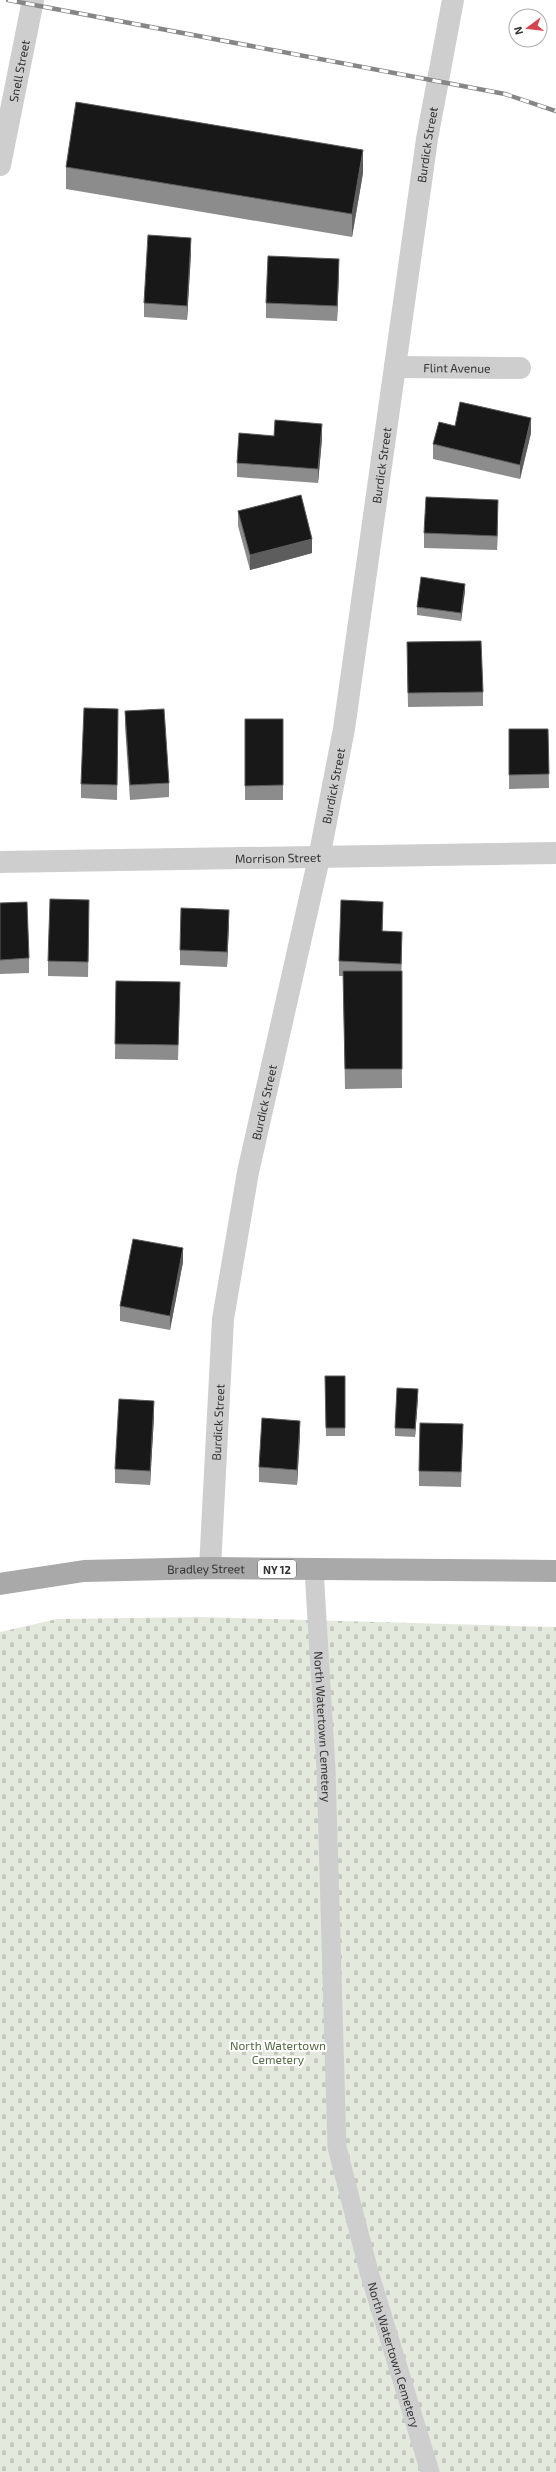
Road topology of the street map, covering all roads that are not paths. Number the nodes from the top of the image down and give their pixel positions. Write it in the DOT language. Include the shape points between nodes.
graph roads {
  1 [pos="33,0"];
  2 [pos="453,0"];
  3 [pos="7,97"];
  4 [pos="0,165"];
  5 [pos="395,367"];
  6 [pos="520,368"];
  7 [pos="556,853"];
  8 [pos="319,858"];
  9 [pos="0,862"];
  10 [pos="210,1568"];
  11 [pos="314,1569"];
  12 [pos="556,1571"];
  13 [pos="0,1584"];
  14 [pos="430,2472"];
  1 -- 3 [label="street, Snell Street"];
  2 -- 5 [label="street, Burdick Street" via="427,139"];
  3 -- 4 [label="street, Snell Street"];
  5 -- 6 [label="street, Flint Avenue"];
  5 -- 8 [label="street, Burdick Street" via="344,729"];
  7 -- 8 [label="street, Morrison Street"];
  8 -- 9 [label="street, Morrison Street"];
  8 -- 10 [label="street, Burdick Street" via="248,1172 223,1319"];
  10 -- 11 [label="main road, Bradley Street / NY 12"];
  10 -- 13 [label="main road, Bradley Street / NY 12" via="84,1571"];
  11 -- 12 [label="main road, Bradley Street / NY 12"];
  11 -- 14 [label="lane, North Watertown Cemetery" via="326,1769 337,2147 369,2272"];
}
